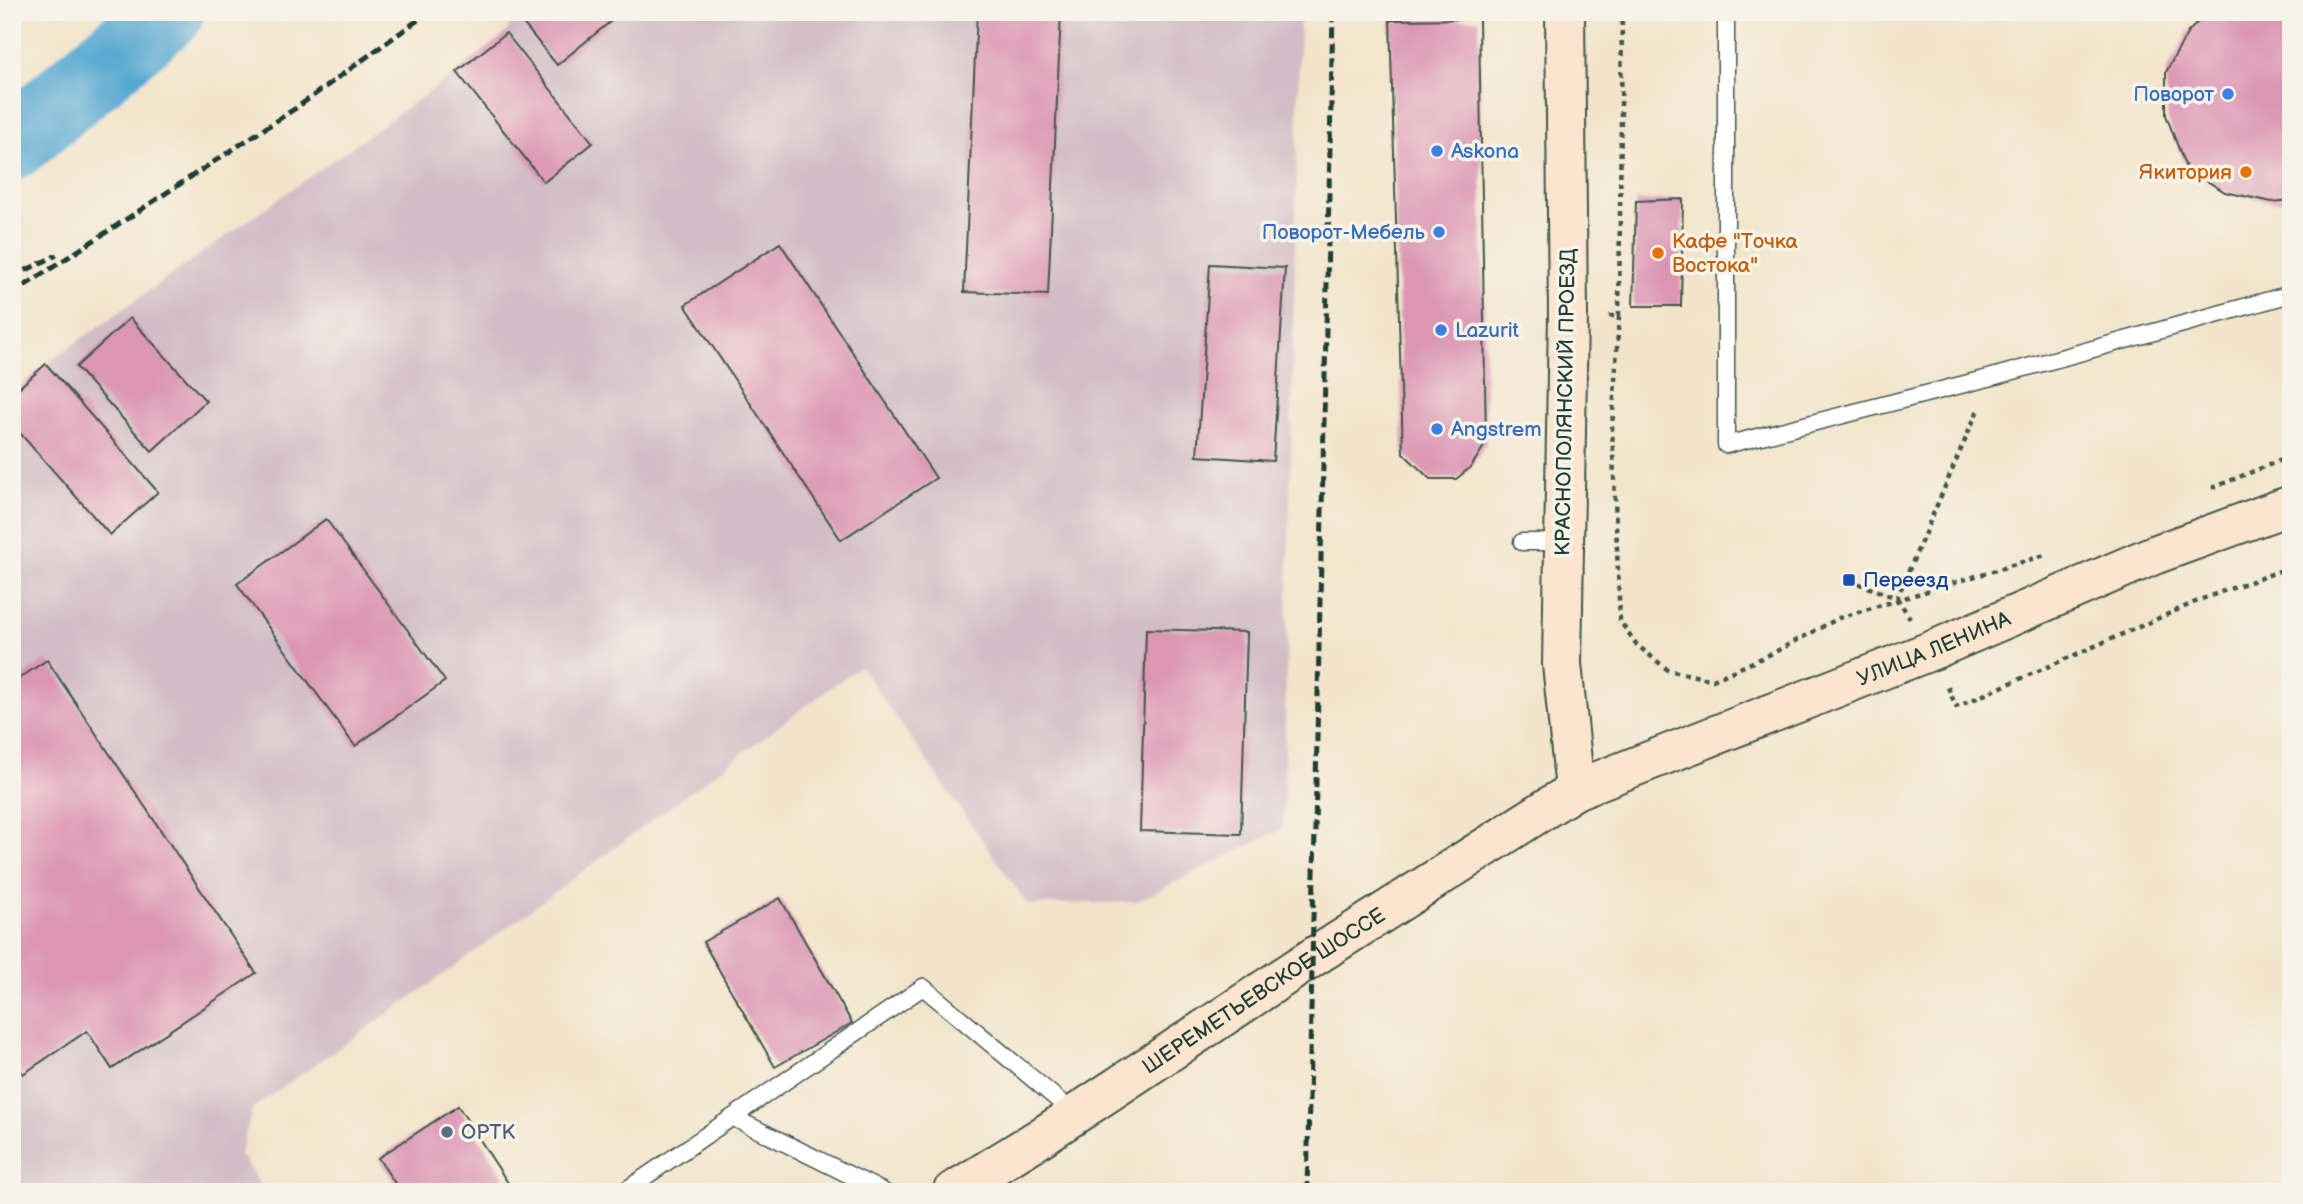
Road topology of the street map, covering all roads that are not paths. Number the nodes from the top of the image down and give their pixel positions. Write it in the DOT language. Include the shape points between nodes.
graph roads {
  1 [pos="1565,12"];
  2 [pos="1726,12"];
  3 [pos="2291,294"];
  4 [pos="2291,505"];
  5 [pos="1522,542"];
  6 [pos="1563,542"];
  7 [pos="1575,790"];
  8 [pos="1075,1114"];
  9 [pos="734,1118"];
  10 [pos="623,1192"];
  11 [pos="884,1192"];
  12 [pos="952,1192"];
  1 -- 6 [label="main road, КРАСНОПОЛЯНСКИЙ ПРОЕЗД" via="1568,315"];
  2 -- 3 [label="lane" via="1726,445"];
  4 -- 7 [label="main road, УЛИЦА ЛЕНИНА" via="2154,555 1933,650"];
  5 -- 6 [label="lane"];
  6 -- 7 [label="main road, КРАСНОПОЛЯНСКИЙ ПРОЕЗД" via="1562,664"];
  7 -- 8 [label="main road, ШЕРЕМЕТЬЕВСКОЕ ШОССЕ"];
  8 -- 9 [label="lane" via="923,988"];
  8 -- 12 [label="main road, ШЕРЕМЕТЬЕВСКОЕ ШОССЕ"];
  9 -- 10 [label="lane"];
  9 -- 11 [label="lane"];
}
